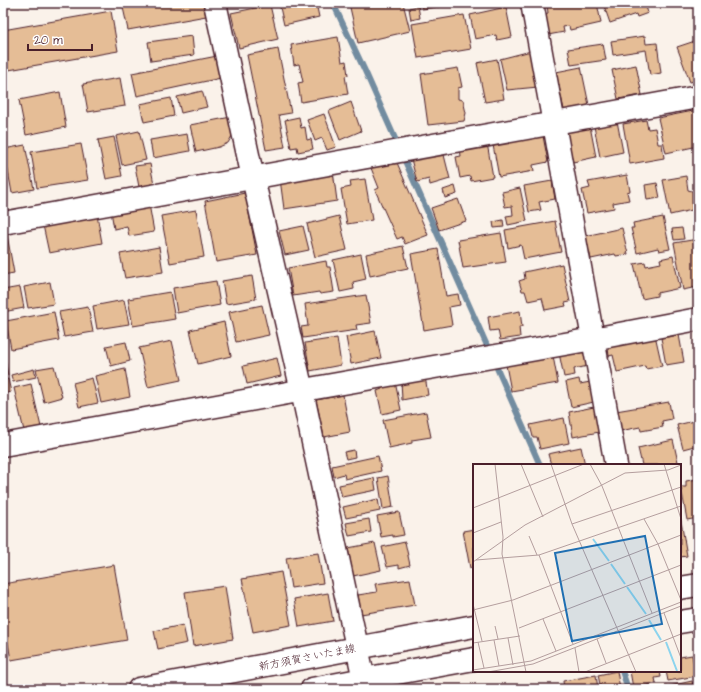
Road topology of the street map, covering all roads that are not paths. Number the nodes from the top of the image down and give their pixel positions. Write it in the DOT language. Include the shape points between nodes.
graph roads {
  1 [pos="215,3"];
  2 [pos="532,3"];
  3 [pos="698,97"];
  4 [pos="554,123"];
  5 [pos="253,178"];
  6 [pos="3,223"];
  7 [pos="698,319"];
  8 [pos="593,339"];
  9 [pos="302,391"];
  10 [pos="3,445"];
  11 [pos="616,464"];
  12 [pos="698,584"];
  13 [pos="681,588"];
  14 [pos="698,619"];
  15 [pos="681,622"];
  16 [pos="473,626"];
  17 [pos="357,647"];
  18 [pos="473,659"];
  19 [pos="365,684"];
  20 [pos="140,689"];
  21 [pos="312,689"];
  1 -- 5 [label="street"];
  2 -- 4 [label="street"];
  3 -- 4 [label="street"];
  4 -- 5 [label="street"];
  4 -- 8 [label="street"];
  5 -- 6 [label="street"];
  5 -- 9 [label="street"];
  7 -- 8 [label="street"];
  8 -- 9 [label="street"];
  8 -- 11 [label="street"];
  9 -- 10 [label="street"];
  9 -- 17 [label="street"];
  12 -- 13 [label="street"];
  14 -- 15 [label="street"];
  16 -- 17 [label="street, 新方須賀さいたま線"];
  17 -- 19 [label="street"];
  17 -- 20 [label="street, 新方須賀さいたま線"];
  18 -- 19 [label="street"];
  19 -- 21 [label="street"];
}
